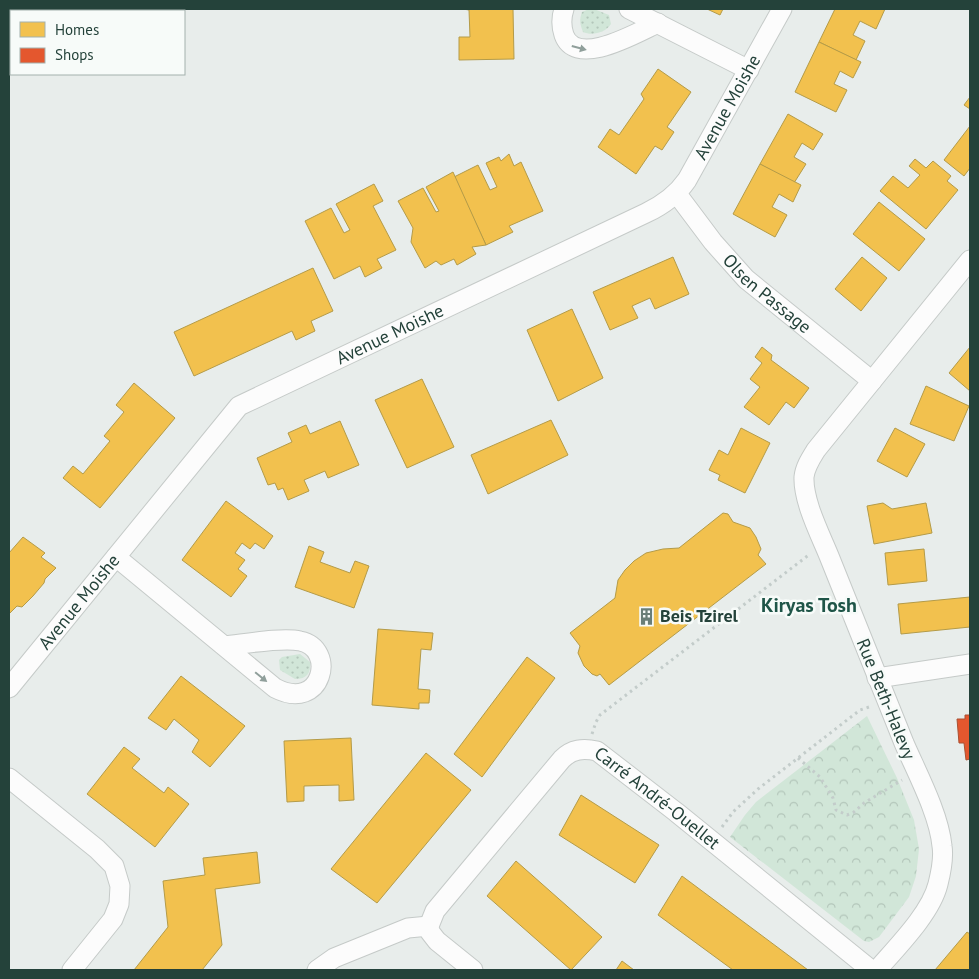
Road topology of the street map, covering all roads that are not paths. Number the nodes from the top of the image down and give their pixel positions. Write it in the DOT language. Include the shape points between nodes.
graph roads {
  1 [pos="564,9"];
  2 [pos="630,9"];
  3 [pos="782,9"];
  4 [pos="658,23"];
  5 [pos="749,70"];
  6 [pos="677,194"];
  7 [pos="970,260"];
  8 [pos="872,381"];
  9 [pos="116,558"];
  10 [pos="224,646"];
  11 [pos="970,664"];
  12 [pos="877,678"];
  13 [pos="9,688"];
  14 [pos="9,778"];
  15 [pos="429,926"];
  16 [pos="72,970"];
  17 [pos="317,970"];
  18 [pos="473,970"];
  19 [pos="871,970"];
  20 [pos="877,970"];
  1 -- 4 [label="street, one-way" via="562,23 566,39 572,47 583,50 600,48"];
  2 -- 4 [label="street"];
  3 -- 5 [label="street, Avenue Moishe"];
  4 -- 5 [label="street"];
  5 -- 6 [label="street, Avenue Moishe"];
  6 -- 8 [label="street, Olsen Passage" via="746,279"];
  6 -- 9 [label="street, Avenue Moishe" via="652,211 238,406"];
  7 -- 8 [label="street, Rue Beth-Halevy"];
  8 -- 12 [label="street, Rue Beth-Halevy" via="816,450 804,476 810,505"];
  9 -- 10 [label="street"];
  9 -- 13 [label="street, Avenue Moishe"];
  10 -- 10 [label="street, one-way" via="283,692 305,692 320,674 320,657 307,643 292,640"];
  11 -- 12 [label="street"];
  12 -- 20 [label="street, Rue Beth-Halevy" via="935,816 942,846 938,885 932,897 918,921"];
  14 -- 16 [label="street" via="114,866 120,886 119,904 113,919"];
  15 -- 17 [label="street" via="408,928 334,958"];
  15 -- 18 [label="street" via="437,941"];
  15 -- 19 [label="street, Carré André-Ouellet" via="436,911 562,759 569,752 588,749 597,751 676,812"];
}
